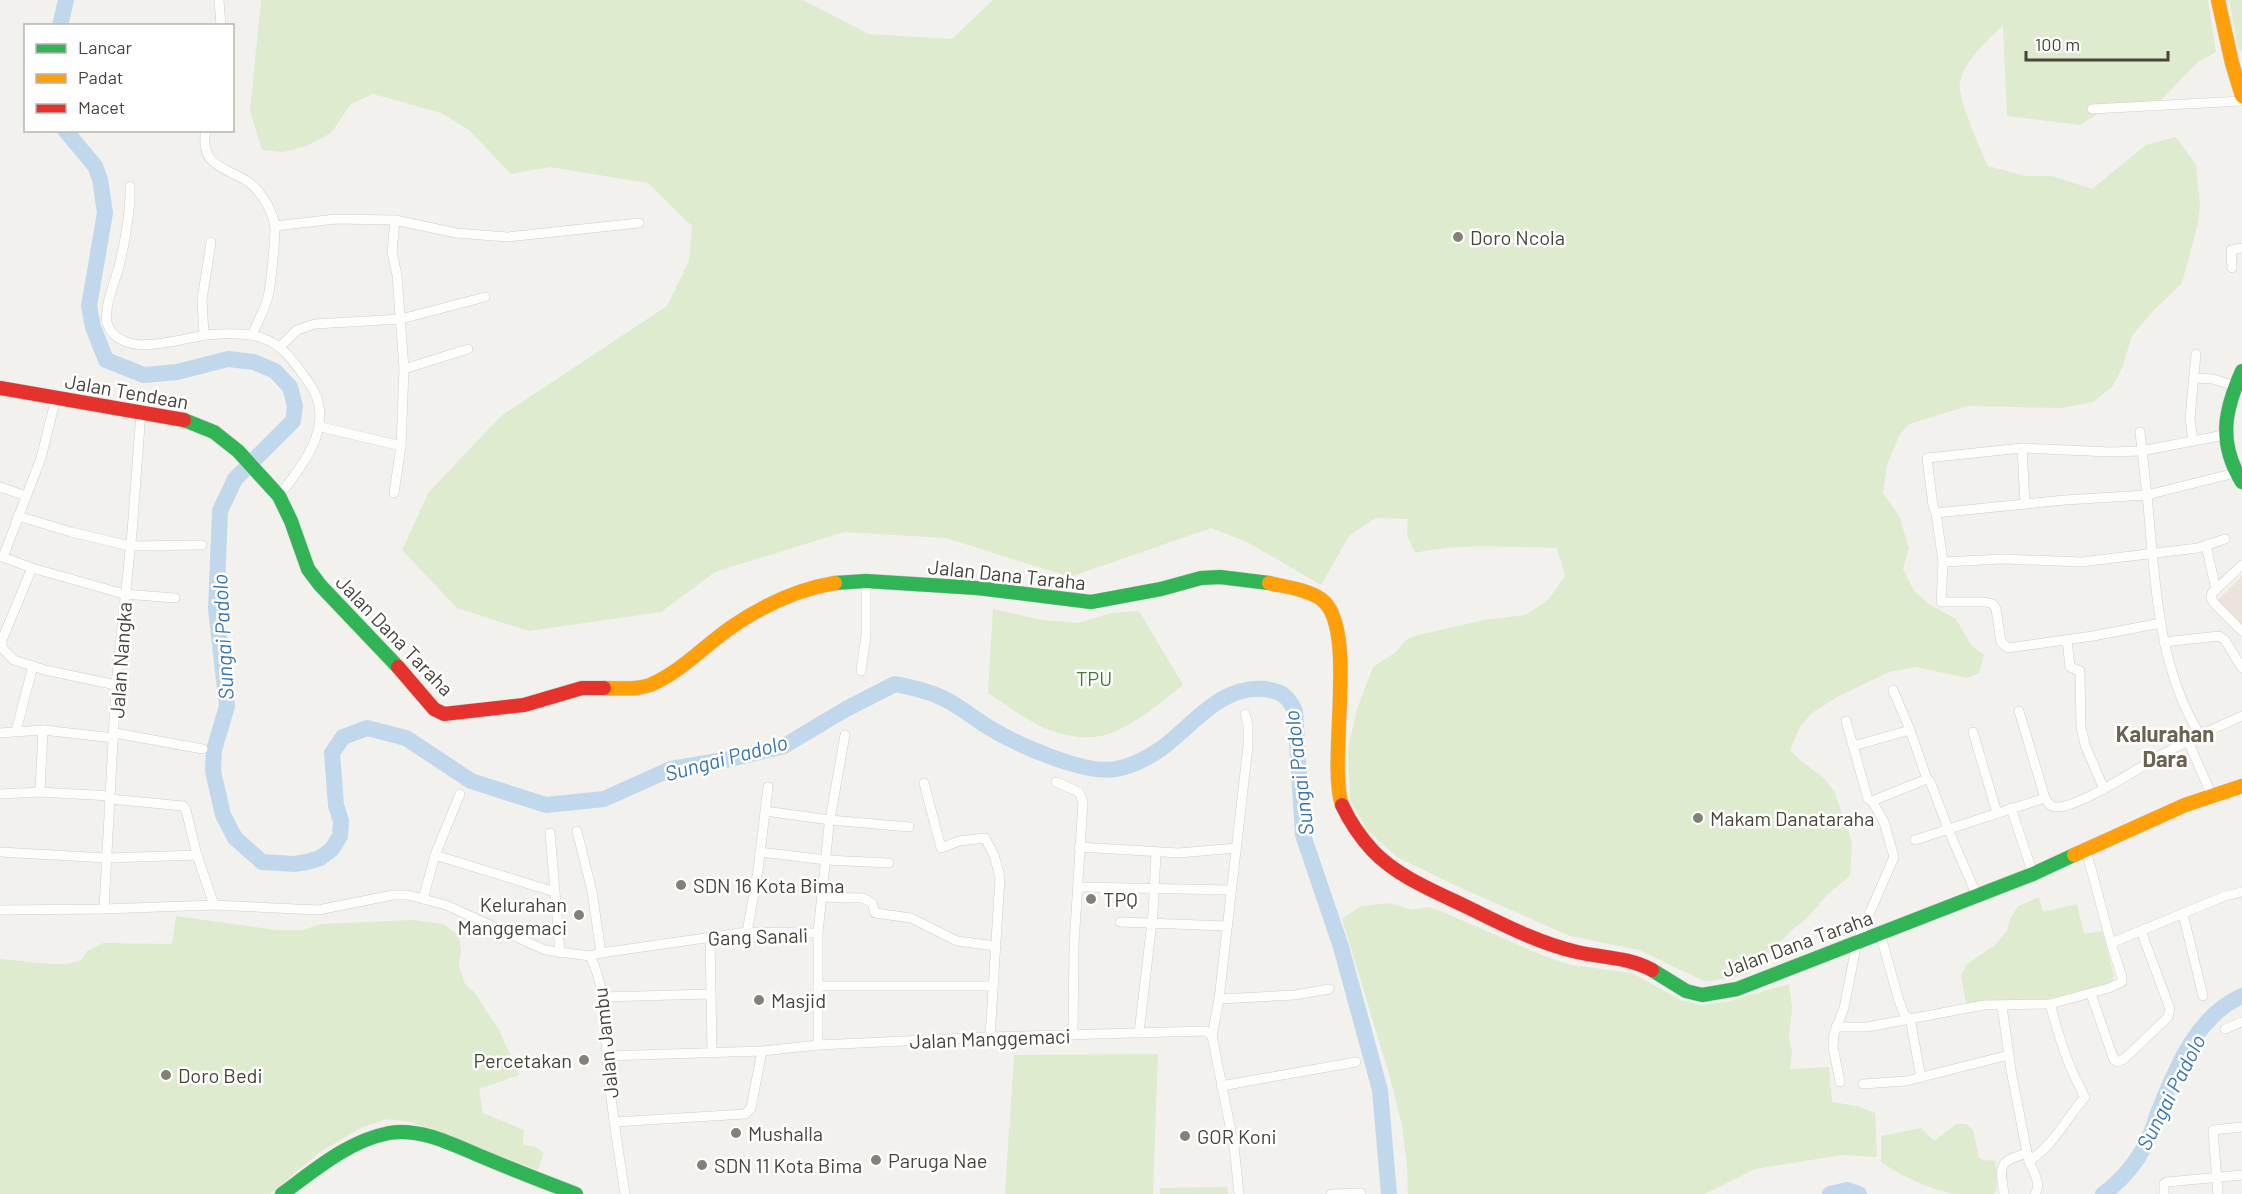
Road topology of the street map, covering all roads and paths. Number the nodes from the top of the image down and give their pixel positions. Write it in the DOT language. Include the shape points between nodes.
graph roads {
  1 [pos="219,0"];
  2 [pos="2218,0"];
  3 [pos="221,24"];
  4 [pos="2237,62"];
  5 [pos="2242,96"];
  6 [pos="2242,101"];
  7 [pos="2092,108"];
  8 [pos="206,132"];
  9 [pos="130,186"];
  10 [pos="395,220"];
  11 [pos="639,223"];
  12 [pos="275,226"];
  13 [pos="211,242"];
  14 [pos="2242,248"];
  15 [pos="2232,268"];
  16 [pos="484,297"];
  17 [pos="401,319"];
  18 [pos="204,335"];
  19 [pos="252,335"];
  20 [pos="280,347"];
  21 [pos="468,349"];
  22 [pos="2196,354"];
  23 [pos="404,369"];
  24 [pos="2242,371"];
  25 [pos="2193,378"];
  26 [pos="2235,386"];
  27 [pos="0,388"];
  28 [pos="56,398"];
  29 [pos="141,412"];
  30 [pos="321,427"];
  31 [pos="2140,432"];
  32 [pos="2224,435"];
  33 [pos="2193,441"];
  34 [pos="401,446"];
  35 [pos="2022,448"];
  36 [pos="2141,451"];
  37 [pos="2238,477"];
  38 [pos="269,485"];
  39 [pos="0,487"];
  40 [pos="394,493"];
  41 [pos="2147,495"];
  42 [pos="26,496"];
  43 [pos="279,496"];
  44 [pos="2025,504"];
  45 [pos="1936,513"];
  46 [pos="18,516"];
  47 [pos="2225,538"];
  48 [pos="202,545"];
  49 [pos="2206,545"];
  50 [pos="130,546"];
  51 [pos="2153,553"];
  52 [pos="2,557"];
  53 [pos="1943,562"];
  54 [pos="2242,565"];
  55 [pos="32,568"];
  56 [pos="866,581"];
  57 [pos="2216,590"];
  58 [pos="124,594"];
  59 [pos="175,598"];
  60 [pos="2161,623"];
  61 [pos="2242,631"];
  62 [pos="1,640"];
  63 [pos="2067,640"];
  64 [pos="2164,642"];
  65 [pos="33,666"];
  66 [pos="2242,668"];
  67 [pos="861,671"];
  68 [pos="116,685"];
  69 [pos="1893,690"];
  70 [pos="2019,711"];
  71 [pos="1245,714"];
  72 [pos="2242,716"];
  73 [pos="1846,721"];
  74 [pos="43,730"];
  75 [pos="1910,730"];
  76 [pos="16,731"];
  77 [pos="1973,732"];
  78 [pos="0,733"];
  79 [pos="845,735"];
  80 [pos="2200,735"];
  81 [pos="114,736"];
  82 [pos="2188,741"];
  83 [pos="1853,746"];
  84 [pos="203,749"];
  85 [pos="1927,779"];
  86 [pos="1056,782"];
  87 [pos="924,783"];
  88 [pos="2242,786"];
  89 [pos="768,787"];
  90 [pos="2104,789"];
  91 [pos="40,792"];
  92 [pos="0,794"];
  93 [pos="460,794"];
  94 [pos="2212,796"];
  95 [pos="110,798"];
  96 [pos="2045,798"];
  97 [pos="1872,801"];
  98 [pos="2011,808"];
  99 [pos="765,811"];
  100 [pos="1996,813"];
  101 [pos="830,820"];
  102 [pos="909,827"];
  103 [pos="577,831"];
  104 [pos="1949,831"];
  105 [pos="550,833"];
  106 [pos="1915,840"];
  107 [pos="1080,847"];
  108 [pos="1236,848"];
  109 [pos="2086,850"];
  110 [pos="0,852"];
  111 [pos="760,852"];
  112 [pos="1156,853"];
  113 [pos="197,855"];
  114 [pos="435,855"];
  115 [pos="107,858"];
  116 [pos="826,860"];
  117 [pos="889,863"];
  118 [pos="2033,874"];
  119 [pos="1078,887"];
  120 [pos="1154,889"];
  121 [pos="1231,890"];
  122 [pos="555,892"];
  123 [pos="2242,892"];
  124 [pos="1977,896"];
  125 [pos="822,897"];
  126 [pos="423,899"];
  127 [pos="214,905"];
  128 [pos="104,909"];
  129 [pos="0,910"];
  130 [pos="2183,914"];
  131 [pos="1120,922"];
  132 [pos="1151,924"];
  133 [pos="1227,926"];
  134 [pos="2141,931"];
  135 [pos="747,932"];
  136 [pos="818,933"];
  137 [pos="1880,933"];
  138 [pos="710,937"];
  139 [pos="1857,942"];
  140 [pos="2111,943"];
  141 [pos="996,946"];
  142 [pos="560,953"];
  143 [pos="601,953"];
  144 [pos="590,957"];
  145 [pos="818,986"];
  146 [pos="993,986"];
  147 [pos="1329,989"];
  148 [pos="711,994"];
  149 [pos="2091,994"];
  150 [pos="2203,996"];
  151 [pos="602,997"];
  152 [pos="1219,999"];
  153 [pos="2050,1004"];
  154 [pos="2002,1006"];
  155 [pos="1908,1019"];
  156 [pos="2242,1022"];
  157 [pos="1836,1027"];
  158 [pos="2225,1029"];
  159 [pos="1138,1033"];
  160 [pos="1073,1035"];
  161 [pos="1212,1036"];
  162 [pos="990,1037"];
  163 [pos="818,1045"];
  164 [pos="712,1051"];
  165 [pos="762,1051"];
  166 [pos="2009,1055"];
  167 [pos="606,1056"];
  168 [pos="1356,1062"];
  169 [pos="1921,1078"];
  170 [pos="1840,1082"];
  171 [pos="1863,1084"];
  172 [pos="1221,1086"];
  173 [pos="614,1122"];
  174 [pos="2242,1127"];
  175 [pos="2028,1157"];
  176 [pos="2242,1176"];
  177 [pos="2217,1178"];
  178 [pos="1362,1192"];
  179 [pos="285,1193"];
  180 [pos="576,1194"];
  181 [pos="625,1194"];
  182 [pos="1239,1194"];
  183 [pos="1331,1194"];
  184 [pos="2004,1194"];
  185 [pos="2035,1194"];
  186 [pos="2164,1194"];
  187 [pos="2218,1194"];
  1 -- 3 [label="street"];
  2 -- 4 [label="main road"];
  4 -- 5 [label="main road"];
  6 -- 7 [label="street"];
  8 -- 12 [label="street" via="210,158 256,188 267,203"];
  9 -- 18 [label="street" via="121,255 107,310 110,330 119,339 148,345"];
  10 -- 11 [label="street" via="456,233 507,237"];
  10 -- 12 [label="street" via="336,219"];
  10 -- 17 [label="street" via="392,252"];
  12 -- 19 [label="street" via="268,297"];
  13 -- 18 [label="street" via="202,300"];
  14 -- 15 [label="street" via="2232,250"];
  16 -- 17 [label="street"];
  17 -- 20 [label="street" via="315,324 297,330"];
  17 -- 23 [label="street"];
  18 -- 19 [label="street"];
  19 -- 20 [label="street"];
  20 -- 30 [label="street" via="318,400"];
  21 -- 23 [label="street"];
  22 -- 25 [label="street"];
  23 -- 34 [label="street"];
  24 -- 26 [label="main road"];
  25 -- 26 [label="street"];
  25 -- 33 [label="street"];
  26 -- 32 [label="main road"];
  27 -- 28 [label="main road, Jalan Tendean"];
  28 -- 29 [label="main road, Jalan Tendean"];
  28 -- 42 [label="street" via="41,458"];
  29 -- 38 [label="main road, Jalan Tendean" via="173,417 214,432"];
  29 -- 50 [label="street, Jalan Nangka"];
  30 -- 34 [label="street"];
  30 -- 43 [label="street" via="299,469"];
  31 -- 36 [label="street"];
  32 -- 33 [label="street"];
  32 -- 37 [label="main road"];
  33 -- 36 [label="street"];
  34 -- 40 [label="street"];
  35 -- 36 [label="street"];
  35 -- 44 [label="street"];
  35 -- 45 [label="street" via="1927,458"];
  36 -- 41 [label="street"];
  37 -- 41 [label="street"];
  38 -- 43 [label="main road, Jalan Dana Taraha"];
  39 -- 42 [label="street"];
  41 -- 44 [label="street"];
  41 -- 51 [label="street"];
  42 -- 46 [label="street"];
  43 -- 56 [label="main road, Jalan Dana Taraha" via="308,569 434,709 444,714 524,705 582,688 649,685 775,601 833,583"];
  44 -- 45 [label="street"];
  45 -- 53 [label="street"];
  46 -- 50 [label="street"];
  46 -- 52 [label="street"];
  47 -- 49 [label="street"];
  48 -- 50 [label="street"];
  49 -- 51 [label="street"];
  49 -- 57 [label="street"];
  50 -- 58 [label="street, Jalan Nangka"];
  51 -- 53 [label="street" via="2081,562"];
  51 -- 60 [label="street"];
  52 -- 55 [label="street"];
  53 -- 63 [label="street" via="1941,602 1993,604 2004,647"];
  54 -- 57 [label="street"];
  55 -- 58 [label="street"];
  55 -- 62 [label="street"];
  56 -- 67 [label="street" via="866,636"];
  56 -- 139 [label="main road, Jalan Dana Taraha" via="977,588 1091,602 1220,577 1305,591 1323,600 1338,632 1341,709 1337,776 1341,803 1362,839 1395,869 1516,931 1576,952 1638,962 1686,991 1702,995 1737,989"];
  57 -- 61 [label="street" via="2211,597 2213,602"];
  58 -- 59 [label="street"];
  58 -- 68 [label="street, Jalan Nangka"];
  60 -- 63 [label="street"];
  60 -- 64 [label="street"];
  62 -- 65 [label="street" via="2,648 14,660"];
  63 -- 90 [label="street" via="2070,667 2079,670 2086,682 2081,727"];
  64 -- 66 [label="street" via="2219,636"];
  64 -- 80 [label="street" via="2174,682"];
  65 -- 68 [label="street"];
  65 -- 76 [label="street"];
  68 -- 81 [label="street, Jalan Nangka"];
  69 -- 75 [label="street"];
  70 -- 96 [label="street"];
  71 -- 108 [label="street" via="1248,746"];
  72 -- 80 [label="street"];
  73 -- 83 [label="street"];
  74 -- 76 [label="street"];
  74 -- 81 [label="street"];
  74 -- 91 [label="street"];
  75 -- 83 [label="street"];
  75 -- 85 [label="street"];
  76 -- 78 [label="street"];
  77 -- 100 [label="street"];
  79 -- 101 [label="street"];
  80 -- 82 [label="street"];
  81 -- 84 [label="street"];
  81 -- 95 [label="street, Jalan Nangka"];
  82 -- 90 [label="street"];
  82 -- 94 [label="street"];
  83 -- 97 [label="street"];
  85 -- 97 [label="street"];
  85 -- 104 [label="street"];
  86 -- 107 [label="street" via="1073,788 1082,798"];
  87 -- 141 [label="street" via="941,848 979,837 985,838 992,850 1000,877"];
  88 -- 94 [label="main road, Jalan Dana Taraha"];
  89 -- 99 [label="street"];
  90 -- 96 [label="street" via="2055,807"];
  91 -- 92 [label="street"];
  91 -- 95 [label="street"];
  93 -- 114 [label="street"];
  94 -- 109 [label="main road, Jalan Dana Taraha"];
  95 -- 113 [label="street" via="183,806"];
  95 -- 115 [label="street, Jalan Nangka"];
  96 -- 98 [label="street"];
  97 -- 139 [label="street" via="1884,822 1894,857"];
  98 -- 100 [label="street"];
  98 -- 118 [label="street"];
  99 -- 101 [label="street"];
  99 -- 111 [label="street"];
  100 -- 104 [label="street"];
  101 -- 102 [label="street"];
  101 -- 116 [label="street"];
  103 -- 143 [label="street" via="592,891"];
  104 -- 106 [label="street"];
  104 -- 124 [label="street"];
  105 -- 122 [label="street"];
  107 -- 112 [label="street"];
  107 -- 119 [label="street"];
  108 -- 112 [label="street"];
  108 -- 121 [label="street"];
  109 -- 118 [label="main road, Jalan Dana Taraha"];
  109 -- 140 [label="street"];
  110 -- 115 [label="street"];
  111 -- 116 [label="street"];
  111 -- 135 [label="street"];
  112 -- 120 [label="street"];
  113 -- 115 [label="street"];
  113 -- 127 [label="street"];
  114 -- 122 [label="street"];
  114 -- 126 [label="street"];
  115 -- 128 [label="street, Jalan Nangka"];
  116 -- 117 [label="street"];
  116 -- 125 [label="street"];
  118 -- 124 [label="main road, Jalan Dana Taraha"];
  119 -- 120 [label="street"];
  119 -- 160 [label="street"];
  120 -- 121 [label="street"];
  120 -- 132 [label="street"];
  121 -- 133 [label="street"];
  122 -- 142 [label="street"];
  123 -- 130 [label="street"];
  124 -- 137 [label="main road, Jalan Dana Taraha"];
  125 -- 136 [label="street"];
  125 -- 141 [label="street" via="863,898 872,903 875,913 911,918 957,941"];
  126 -- 127 [label="street" via="393,895 318,910"];
  126 -- 142 [label="street"];
  127 -- 128 [label="street"];
  128 -- 129 [label="street"];
  130 -- 134 [label="street"];
  130 -- 150 [label="street"];
  131 -- 132 [label="street"];
  132 -- 133 [label="street"];
  132 -- 159 [label="street"];
  133 -- 152 [label="street"];
  134 -- 140 [label="street"];
  134 -- 149 [label="street" via="2170,1009 2168,1017 2117,1062"];
  135 -- 136 [label="street, Gang Sanali"];
  135 -- 138 [label="street, Gang Sanali"];
  136 -- 145 [label="street, Gang Sanali"];
  137 -- 139 [label="main road, Jalan Dana Taraha"];
  137 -- 155 [label="street"];
  138 -- 143 [label="street, Gang Sanali"];
  138 -- 148 [label="street"];
  139 -- 157 [label="street" via="1844,1008"];
  140 -- 149 [label="street" via="2122,982"];
  141 -- 146 [label="street"];
  142 -- 144 [label="street"];
  143 -- 144 [label="street, Gang Sanali"];
  144 -- 151 [label="street, Jalan Jambu"];
  145 -- 146 [label="street"];
  145 -- 163 [label="street, Gang Sanali"];
  146 -- 162 [label="street"];
  147 -- 152 [label="street"];
  148 -- 151 [label="street"];
  148 -- 164 [label="street"];
  149 -- 153 [label="street"];
  151 -- 167 [label="street, Jalan Jambu"];
  152 -- 161 [label="street"];
  153 -- 154 [label="street"];
  153 -- 175 [label="street" via="2063,1052 2085,1097 2051,1143"];
  154 -- 155 [label="street" via="1984,1005"];
  154 -- 166 [label="street"];
  155 -- 157 [label="street" via="1867,1027"];
  155 -- 169 [label="street"];
  156 -- 158 [label="street"];
  157 -- 170 [label="street" via="1833,1047"];
  159 -- 160 [label="street, Jalan Manggemaci"];
  159 -- 161 [label="street, Jalan Manggemaci" via="1206,1031"];
  160 -- 162 [label="street, Jalan Manggemaci"];
  161 -- 172 [label="street"];
  162 -- 163 [label="street, Jalan Manggemaci"];
  163 -- 165 [label="street, Jalan Manggemaci"];
  164 -- 165 [label="street, Jalan Manggemaci"];
  164 -- 167 [label="street, Jalan Manggemaci"];
  165 -- 173 [label="street" via="751,1108 745,1114"];
  166 -- 169 [label="street"];
  166 -- 175 [label="street"];
  167 -- 173 [label="street, Jalan Jambu"];
  168 -- 172 [label="street"];
  169 -- 171 [label="street"];
  172 -- 182 [label="street"];
  173 -- 181 [label="street, Jalan Jambu"];
  174 -- 177 [label="street" via="2213,1130"];
  175 -- 184 [label="street" via="2012,1157 2002,1164"];
  175 -- 185 [label="street" via="2038,1184"];
  176 -- 177 [label="street"];
  177 -- 186 [label="street" via="2167,1182"];
  177 -- 187 [label="street"];
  178 -- 183 [label="street"];
  179 -- 180 [label="main road" via="359,1143 386,1133 412,1132"];
}
